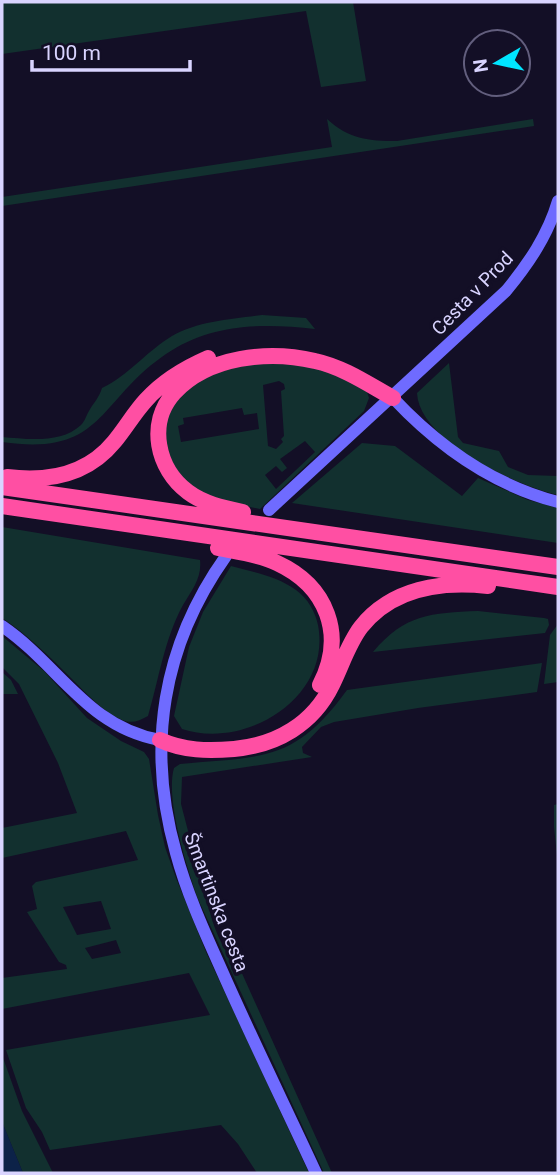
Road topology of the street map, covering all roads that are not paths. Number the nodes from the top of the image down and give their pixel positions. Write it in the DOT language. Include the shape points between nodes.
graph roads {
  1 [pos="558,201"];
  2 [pos="393,398"];
  3 [pos="2,476"];
  4 [pos="2,487"];
  5 [pos="558,502"];
  6 [pos="2,506"];
  7 [pos="269,510"];
  8 [pos="288,528"];
  9 [pos="167,530"];
  10 [pos="226,556"];
  11 [pos="558,567"];
  12 [pos="554,586"];
  13 [pos="2,626"];
  14 [pos="160,740"];
  15 [pos="316,1173"];
  1 -- 2 [label="main road, Cesta v Prod" via="536,252 506,291"];
  2 -- 3 [label="highway" via="359,366 328,354 284,346 245,348 207,359 162,384 104,453 81,468 44,478"];
  2 -- 5 [label="main road" via="423,429 472,467"];
  2 -- 7 [label="main road, Cesta v Prod"];
  2 -- 8 [label="highway" via="327,364 271,356 208,370 170,398 158,442 175,480 208,502 262,515"];
  4 -- 8 [label="highway"];
  6 -- 9 [label="highway"];
  8 -- 11 [label="highway"];
  9 -- 12 [label="highway"];
  9 -- 14 [label="highway" via="183,540 265,558 298,575 325,608 332,641 318,689 285,724 241,738"];
  10 -- 14 [label="main road, Šmartinska cesta" via="198,601 178,646"];
  12 -- 14 [label="highway" via="515,590 452,584 405,595 386,604 360,628 326,696 312,715 290,732 270,742 225,750 183,749"];
  13 -- 14 [label="main road" via="25,642 92,709 133,734"];
  14 -- 15 [label="main road, Šmartinska cesta" via="165,803 184,879 236,1004"];
}
